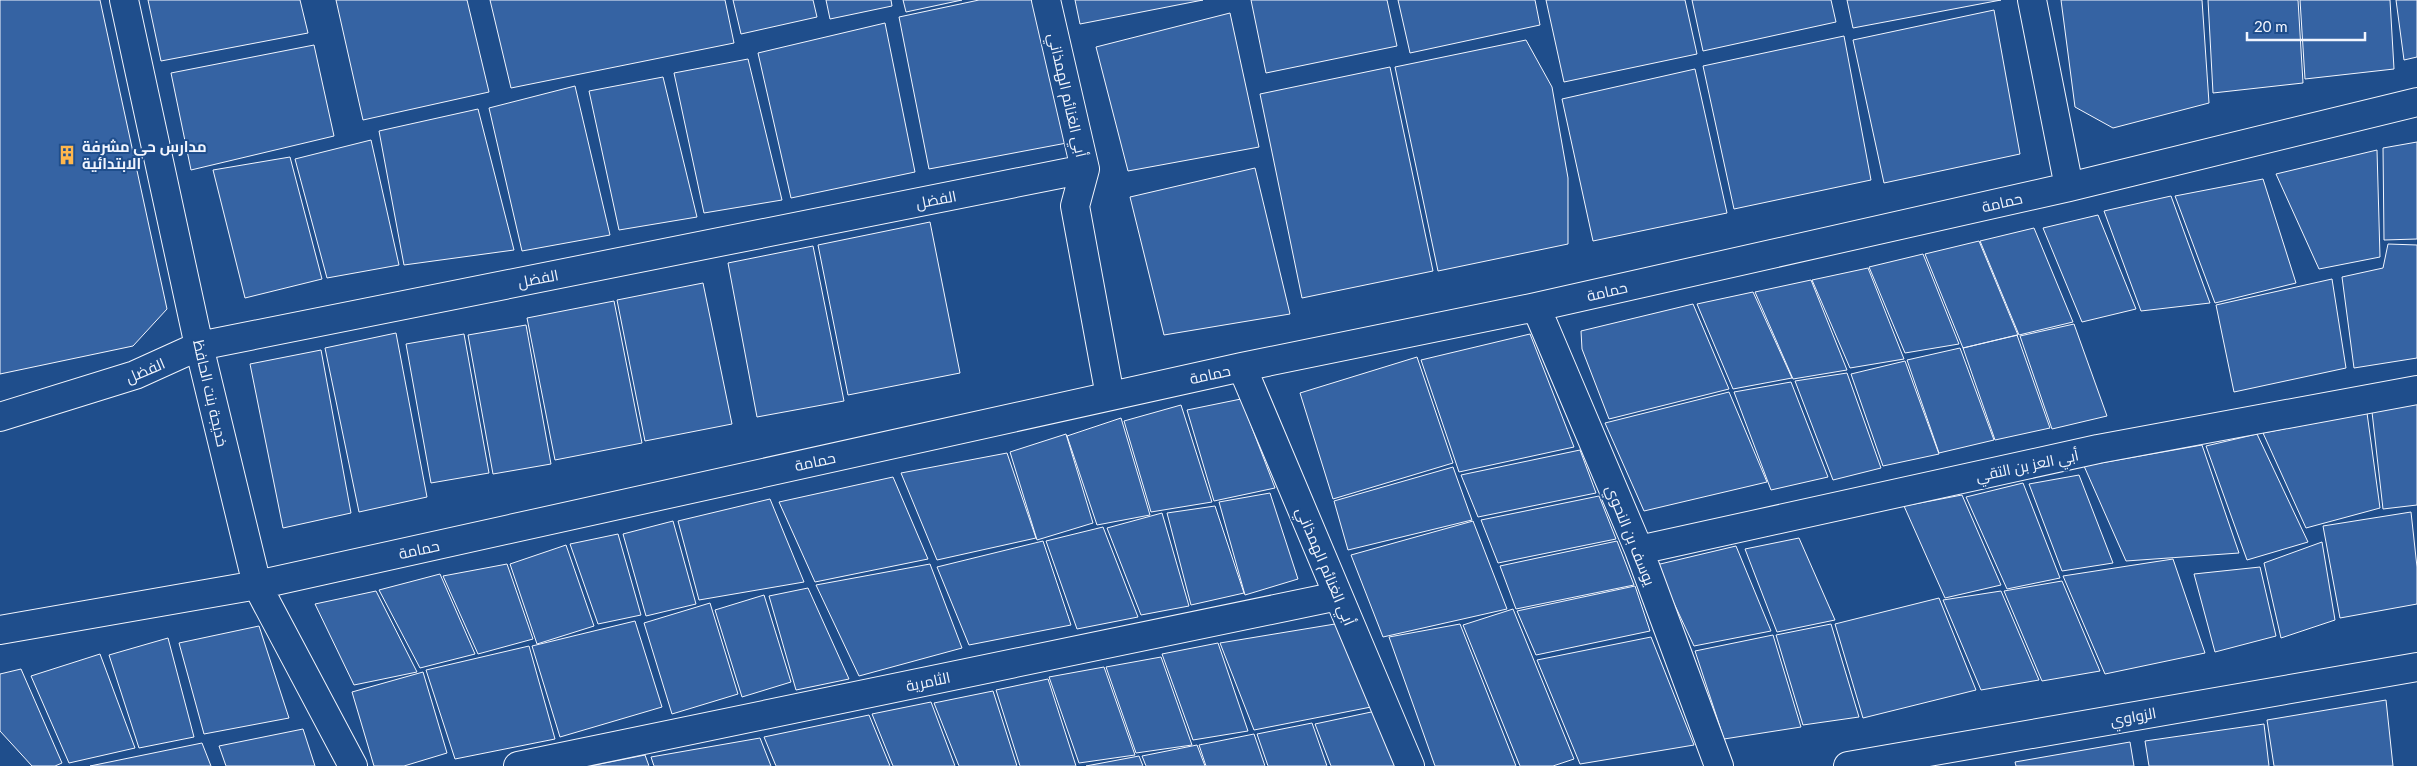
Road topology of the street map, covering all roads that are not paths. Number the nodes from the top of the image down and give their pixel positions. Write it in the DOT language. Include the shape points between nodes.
graph roads {
  1 [pos="124,0"];
  2 [pos="1046,0"];
  3 [pos="2032,0"];
  4 [pos="2417,102"];
  5 [pos="1086,169"];
  6 [pos="2070,187"];
  7 [pos="1536,307"];
  8 [pos="199,346"];
  9 [pos="1242,367"];
  10 [pos="2417,390"];
  11 [pos="1110,396"];
  12 [pos="0,417"];
  13 [pos="1639,550"];
  14 [pos="257,585"];
  15 [pos="1338,596"];
  16 [pos="0,630"];
  17 [pos="2417,667"];
  18 [pos="353,766"];
  19 [pos="518,766"];
  20 [pos="1410,766"];
  21 [pos="1719,766"];
  22 [pos="1848,766"];
  1 -- 8 [label="street, خديجة بنت الحافظ"];
  2 -- 5 [label="street, أبي الغنائم الهمذاني"];
  3 -- 6 [label="street"];
  4 -- 6 [label="street, حمامة"];
  5 -- 8 [label="street, الفضل"];
  5 -- 11 [label="street, أبي الغنائم الهمذاني" via="1075,206"];
  6 -- 7 [label="street, حمامة"];
  7 -- 9 [label="street, حمامة"];
  7 -- 13 [label="street, يوسف بن النحوي"];
  8 -- 12 [label="street, الفضل" via="135,375"];
  8 -- 14 [label="street, خديجة بنت الحافظ"];
  9 -- 11 [label="street, حمامة"];
  9 -- 15 [label="street, أبي الغنائم الهمذاني"];
  10 -- 13 [label="street, أبي العز بن التقي" via="2098,449"];
  11 -- 14 [label="street, حمامة"];
  13 -- 21 [label="street, يوسف بن النحوي"];
  14 -- 16 [label="street, حمامة"];
  14 -- 18 [label="street, خديجة بنت الحافظ"];
  15 -- 19 [label="street, الثامرية"];
  15 -- 20 [label="street, أبي الغنائم الهمذاني"];
  17 -- 22 [label="street, الزواوي"];
}
